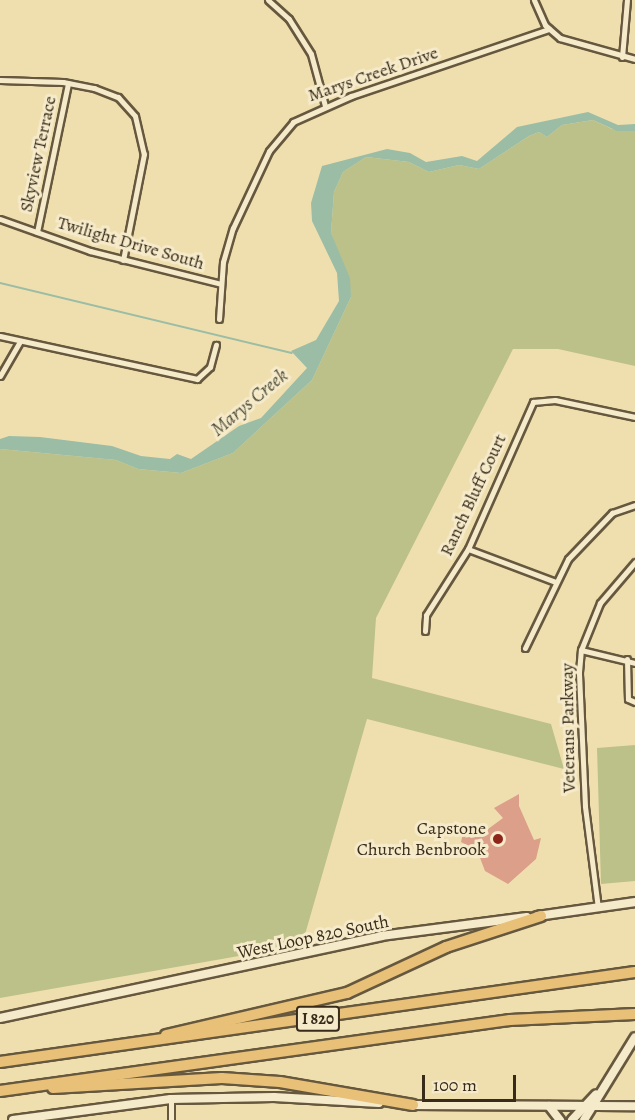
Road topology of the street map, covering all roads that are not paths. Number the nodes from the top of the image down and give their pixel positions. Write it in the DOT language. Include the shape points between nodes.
graph roads {
  1 [pos="268,0"];
  2 [pos="534,0"];
  3 [pos="627,0"];
  4 [pos="549,29"];
  5 [pos="622,57"];
  6 [pos="635,59"];
  7 [pos="0,80"];
  8 [pos="68,83"];
  9 [pos="325,106"];
  10 [pos="0,219"];
  11 [pos="37,232"];
  12 [pos="123,260"];
  13 [pos="221,284"];
  14 [pos="219,319"];
  15 [pos="0,336"];
  16 [pos="20,342"];
  17 [pos="216,345"];
  18 [pos="0,376"];
  19 [pos="635,417"];
  20 [pos="635,506"];
  21 [pos="468,549"];
  22 [pos="635,562"];
  23 [pos="556,582"];
  24 [pos="425,631"];
  25 [pos="525,648"];
  26 [pos="582,650"];
  27 [pos="627,659"];
  28 [pos="635,663"];
  29 [pos="635,702"];
  30 [pos="635,903"];
  31 [pos="598,908"];
  32 [pos="542,916"];
  33 [pos="635,972"];
  34 [pos="635,1014"];
  35 [pos="0,1018"];
  36 [pos="635,1037"];
  37 [pos="144,1044"];
  38 [pos="0,1062"];
  39 [pos="41,1086"];
  40 [pos="0,1091"];
  41 [pos="596,1094"];
  42 [pos="171,1099"];
  43 [pos="413,1105"];
  44 [pos="549,1106"];
  45 [pos="582,1106"];
  46 [pos="592,1106"];
  47 [pos="635,1106"];
  48 [pos="13,1120"];
  49 [pos="171,1120"];
  50 [pos="560,1120"];
  51 [pos="572,1120"];
  52 [pos="584,1120"];
  1 -- 9 [label="street" via="306,44"];
  2 -- 4 [label="street"];
  3 -- 5 [label="street"];
  4 -- 5 [label="street" via="571,42"];
  4 -- 9 [label="street, Marys Creek Drive"];
  5 -- 6 [label="street"];
  7 -- 8 [label="street"];
  8 -- 11 [label="street, Skyview Terrace"];
  8 -- 12 [label="street" via="118,97 143,131 144,154"];
  9 -- 13 [label="street, Marys Creek Drive" via="293,122 269,151 233,228"];
  10 -- 11 [label="street, Twilight Drive South"];
  11 -- 12 [label="street, Twilight Drive South"];
  12 -- 13 [label="street, Twilight Drive South"];
  13 -- 14 [label="street, Marys Creek Drive"];
  15 -- 16 [label="street"];
  16 -- 17 [label="street" via="197,379 210,368"];
  16 -- 18 [label="street"];
  19 -- 21 [label="street, Ranch Bluff Court" via="555,400 533,402"];
  20 -- 23 [label="street" via="612,513 593,528 568,559"];
  21 -- 23 [label="street"];
  21 -- 24 [label="street, Ranch Bluff Court" via="432,602"];
  22 -- 26 [label="street, Veterans Parkway" via="600,603"];
  23 -- 25 [label="street"];
  26 -- 27 [label="street"];
  26 -- 31 [label="street, Veterans Parkway" via="582,771"];
  27 -- 28 [label="street"];
  27 -- 29 [label="street" via="628,699"];
  30 -- 31 [label="main road, West Loop 820 South"];
  31 -- 32 [label="main road, West Loop 820 South"];
  32 -- 35 [label="main road, West Loop 820 South" via="381,936"];
  32 -- 37 [label="highway" via="446,947 347,993 162,1035"];
  33 -- 37 [label="highway, I 820"];
  34 -- 39 [label="highway, I 820" via="510,1020"];
  36 -- 41 [label="main road"];
  37 -- 38 [label="highway, I 820"];
  39 -- 40 [label="highway, I 820"];
  39 -- 43 [label="highway" via="68,1090 169,1079 231,1078"];
  41 -- 45 [label="main road"];
  41 -- 46 [label="main road"];
  42 -- 43 [label="main road" via="274,1097"];
  42 -- 48 [label="main road"];
  42 -- 49 [label="street"];
  43 -- 44 [label="main road"];
  44 -- 45 [label="main road"];
  44 -- 50 [label="main road"];
  45 -- 46 [label="main road"];
  45 -- 51 [label="main road"];
  46 -- 47 [label="main road"];
  46 -- 52 [label="main road"];
}
